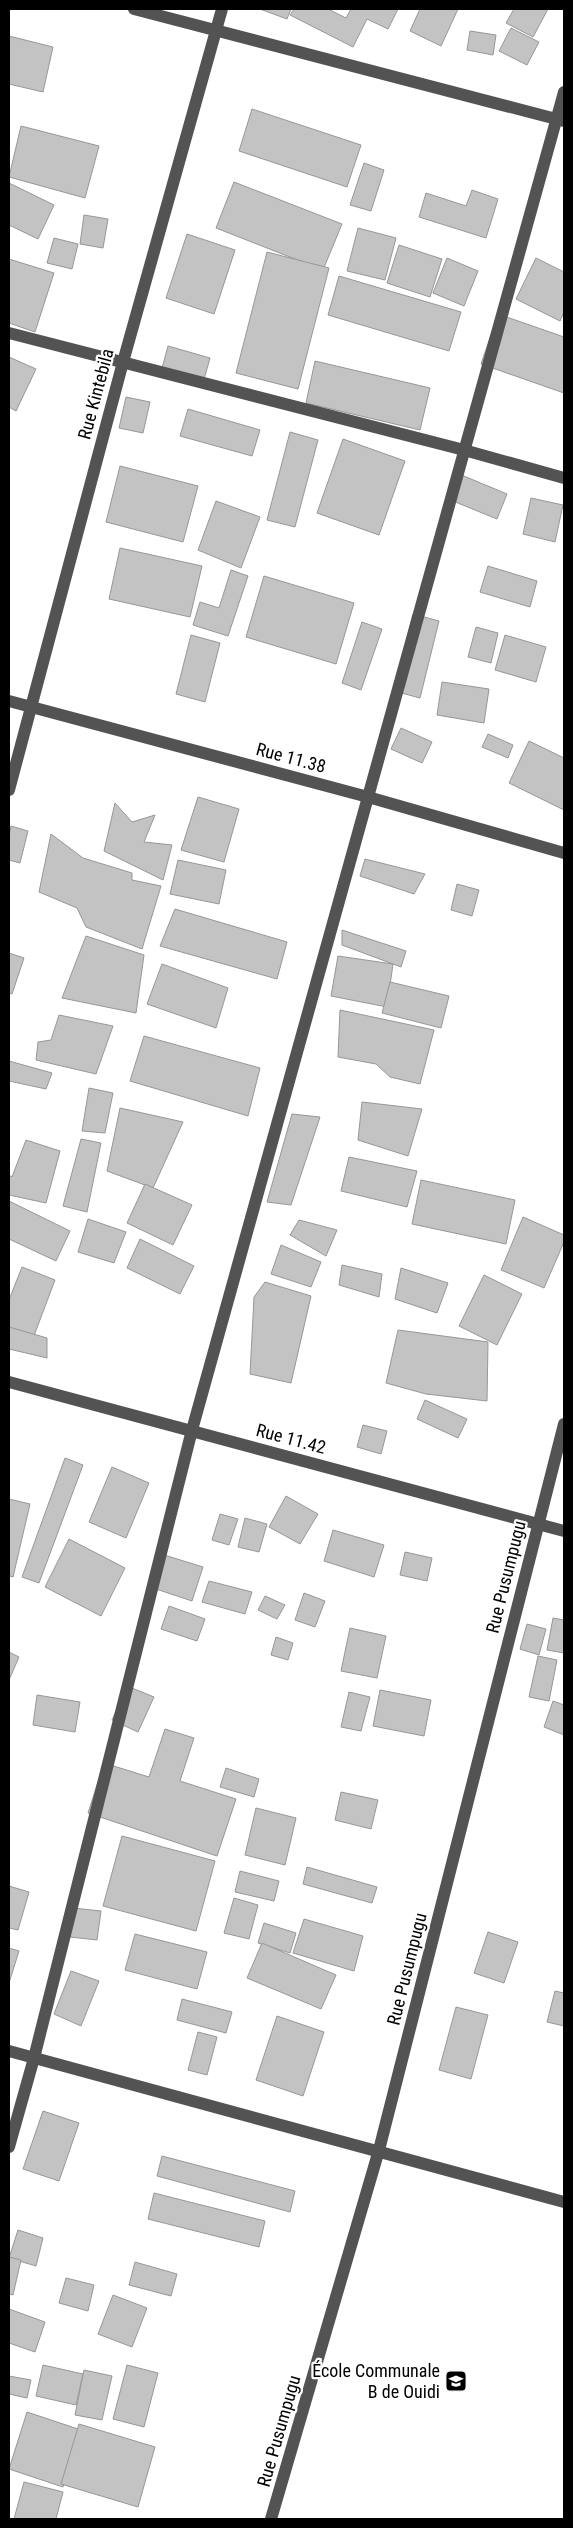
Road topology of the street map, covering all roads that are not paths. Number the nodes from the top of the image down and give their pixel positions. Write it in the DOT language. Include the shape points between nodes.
graph roads {
  1 [pos="134,9"];
  2 [pos="222,9"];
  3 [pos="216,31"];
  4 [pos="564,92"];
  5 [pos="561,120"];
  6 [pos="9,333"];
  7 [pos="123,362"];
  8 [pos="464,450"];
  9 [pos="564,478"];
  10 [pos="9,701"];
  11 [pos="31,707"];
  12 [pos="9,790"];
  13 [pos="368,797"];
  14 [pos="564,853"];
  15 [pos="9,1382"];
  16 [pos="564,1424"];
  17 [pos="192,1430"];
  18 [pos="537,1524"];
  19 [pos="564,1531"];
  20 [pos="9,2051"];
  21 [pos="34,2058"];
  22 [pos="9,2147"];
  23 [pos="379,2150"];
  24 [pos="564,2202"];
  25 [pos="271,2519"];
  1 -- 3 [label="street"];
  2 -- 3 [label="street, Rue Kintebila"];
  3 -- 5 [label="street"];
  3 -- 7 [label="street, Rue Kintebila"];
  4 -- 5 [label="street"];
  5 -- 8 [label="street"];
  6 -- 7 [label="street"];
  7 -- 8 [label="street"];
  7 -- 11 [label="street, Rue Kintebila"];
  8 -- 9 [label="street"];
  8 -- 13 [label="street"];
  10 -- 11 [label="street, Rue 11.38"];
  11 -- 12 [label="street, Rue Kintebila"];
  11 -- 13 [label="street, Rue 11.38"];
  13 -- 14 [label="street, Rue 11.38"];
  13 -- 17 [label="street"];
  15 -- 17 [label="street, Rue 11.42"];
  16 -- 18 [label="street, Rue Pusumpugu"];
  17 -- 18 [label="street, Rue 11.42"];
  17 -- 21 [label="street"];
  18 -- 19 [label="street, Rue 11.42"];
  18 -- 23 [label="street, Rue Pusumpugu"];
  20 -- 21 [label="street"];
  21 -- 22 [label="street"];
  21 -- 23 [label="street"];
  23 -- 24 [label="street"];
  23 -- 25 [label="street, Rue Pusumpugu"];
}
